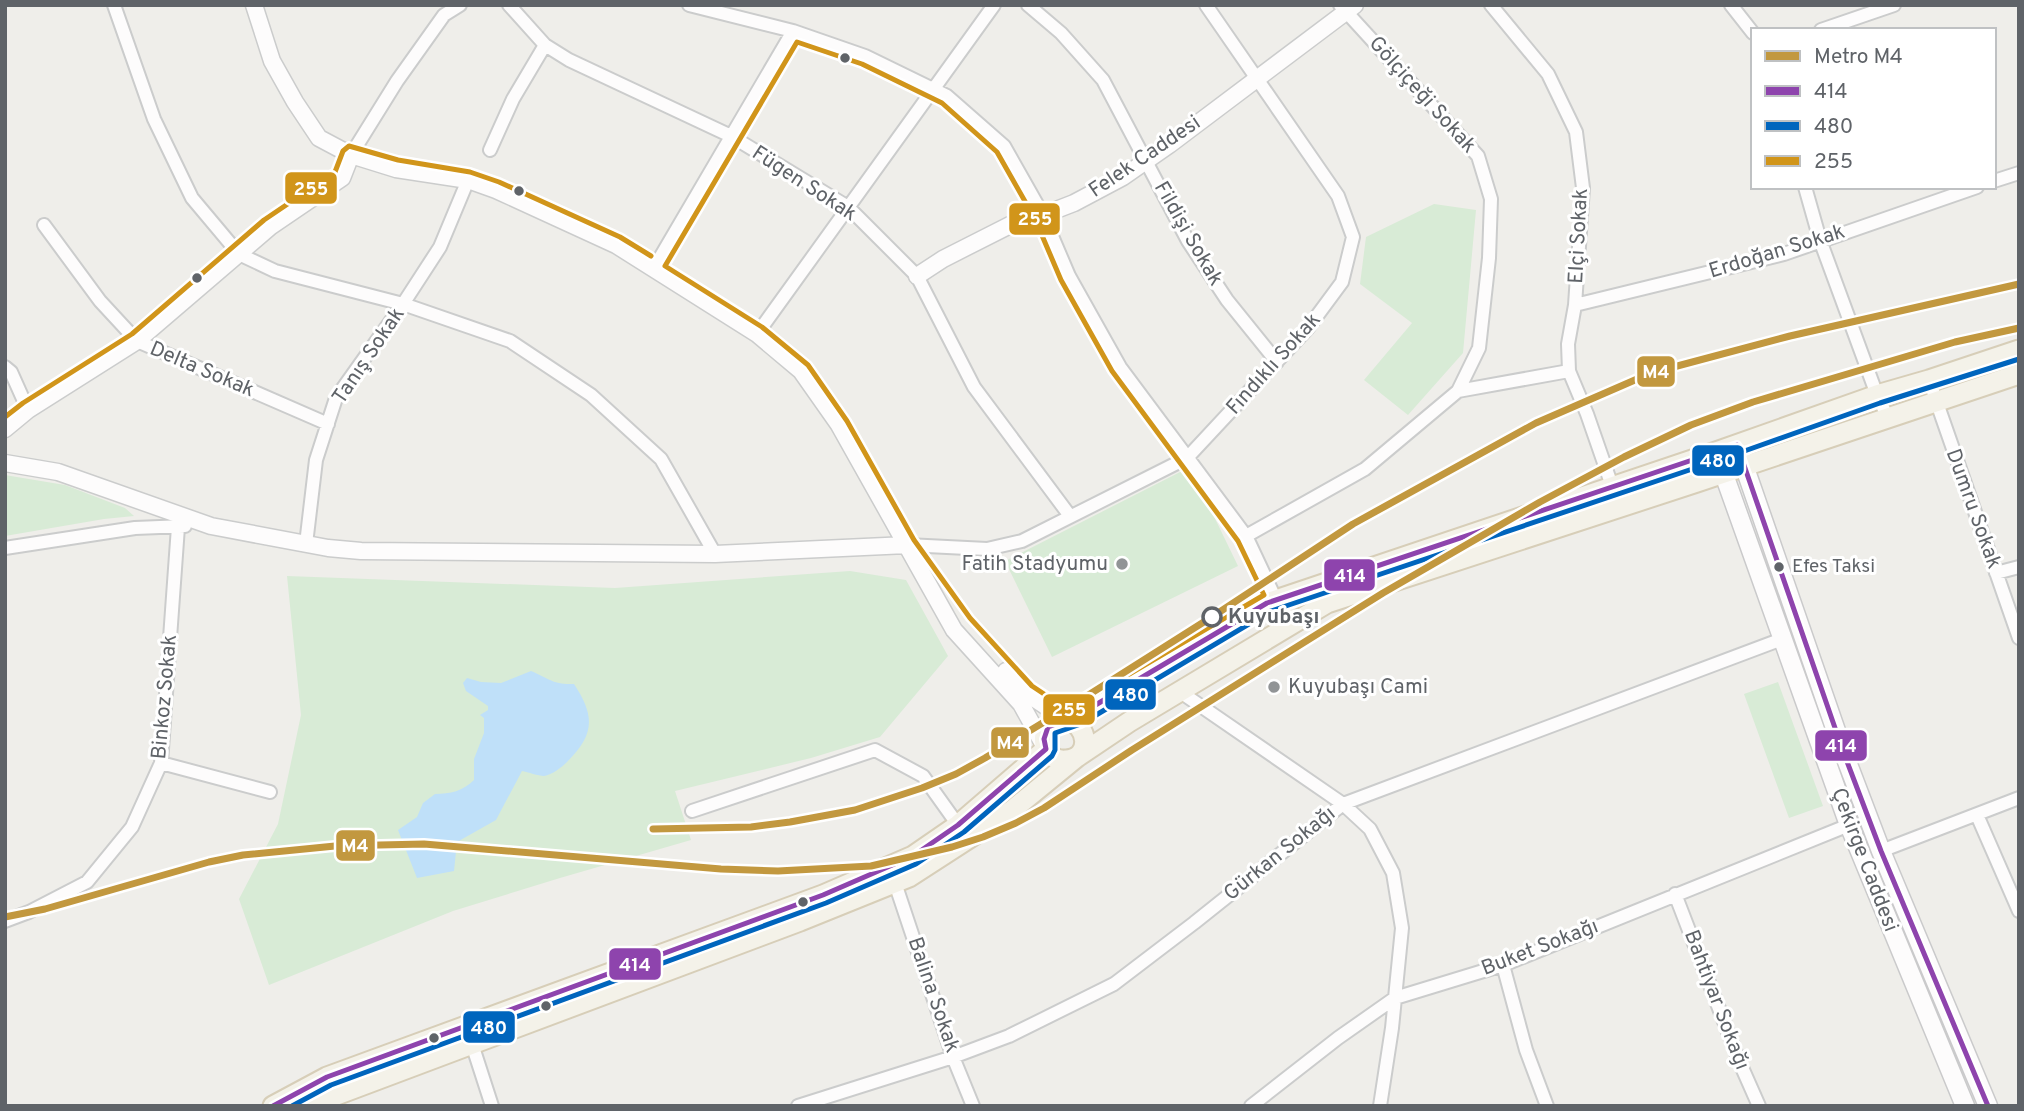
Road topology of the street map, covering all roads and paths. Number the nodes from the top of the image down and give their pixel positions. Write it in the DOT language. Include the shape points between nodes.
graph roads {
  1 [pos="114,5"];
  2 [pos="254,5"];
  3 [pos="460,5"];
  4 [pos="509,5"];
  5 [pos="688,5"];
  6 [pos="994,5"];
  7 [pos="1028,5"];
  8 [pos="1206,5"];
  9 [pos="1491,5"];
  10 [pos="1731,5"];
  11 [pos="1894,5"];
  12 [pos="1347,8"];
  13 [pos="1827,28"];
  14 [pos="1751,30"];
  15 [pos="793,31"];
  16 [pos="545,45"];
  17 [pos="1256,78"];
  18 [pos="933,89"];
  19 [pos="731,136"];
  20 [pos="489,150"];
  21 [pos="351,155"];
  22 [pos="1146,161"];
  23 [pos="2019,173"];
  24 [pos="468,180"];
  25 [pos="1996,180"];
  26 [pos="1806,189"];
  27 [pos="1971,189"];
  28 [pos="848,207"];
  29 [pos="1042,215"];
  30 [pos="44,225"];
  31 [pos="1820,240"];
  32 [pos="239,254"];
  33 [pos="654,268"];
  34 [pos="917,276"];
  35 [pos="403,304"];
  36 [pos="1574,305"];
  37 [pos="757,334"];
  38 [pos="136,341"];
  39 [pos="2019,350"];
  40 [pos="1277,362"];
  41 [pos="5,367"];
  42 [pos="1569,372"];
  43 [pos="2019,374"];
  44 [pos="1929,380"];
  45 [pos="1458,391"];
  46 [pos="1877,395"];
  47 [pos="1935,402"];
  48 [pos="28,410"];
  49 [pos="1888,418"];
  50 [pos="328,424"];
  51 [pos="5,429"];
  52 [pos="1737,445"];
  53 [pos="1716,452"];
  54 [pos="1187,458"];
  55 [pos="5,463"];
  56 [pos="1744,465"];
  57 [pos="1723,473"];
  58 [pos="1612,486"];
  59 [pos="1070,516"];
  60 [pos="211,526"];
  61 [pos="178,527"];
  62 [pos="1246,536"];
  63 [pos="306,544"];
  64 [pos="907,545"];
  65 [pos="5,548"];
  66 [pos="715,554"];
  67 [pos="2019,567"];
  68 [pos="1996,573"];
  69 [pos="1276,600"];
  70 [pos="2019,638"];
  71 [pos="1782,639"];
  72 [pos="1179,691"];
  73 [pos="1065,719"];
  74 [pos="1046,749"];
  75 [pos="1076,757"];
  76 [pos="161,763"];
  77 [pos="270,792"];
  78 [pos="2019,798"];
  79 [pos="1343,804"];
  80 [pos="692,811"];
  81 [pos="1977,814"];
  82 [pos="958,825"];
  83 [pos="1849,825"];
  84 [pos="1881,851"];
  85 [pos="895,883"];
  86 [pos="1675,894"];
  87 [pos="2019,911"];
  88 [pos="5,921"];
  89 [pos="1503,965"];
  90 [pos="1395,998"];
  91 [pos="472,1044"];
  92 [pos="953,1057"];
  93 [pos="273,1106"];
  94 [pos="315,1106"];
  95 [pos="492,1106"];
  96 [pos="798,1106"];
  97 [pos="972,1106"];
  98 [pos="1251,1106"];
  99 [pos="1380,1106"];
  100 [pos="1547,1106"];
  101 [pos="1759,1106"];
  102 [pos="1965,1106"];
  103 [pos="1988,1106"];
  1 -- 32 [label="street" via="153,119 192,198"];
  2 -- 21 [label="street" via="272,61 295,102 319,138"];
  3 -- 21 [label="street" via="444,15"];
  4 -- 16 [label="street, Fügen Sokak"];
  5 -- 15 [label="street"];
  6 -- 18 [label="street"];
  7 -- 22 [label="street, Fildişi Sokak" via="1061,33 1103,80"];
  8 -- 17 [label="street, Fındıklı Sokak"];
  9 -- 36 [label="street, Elçi Sokak" via="1548,74 1576,132 1583,188"];
  10 -- 14 [label="street"];
  11 -- 13 [label="street"];
  12 -- 17 [label="street, Felek Caddesi"];
  12 -- 45 [label="street, Gölçiçeği Sokak" via="1478,156 1491,199 1479,348"];
  15 -- 18 [label="street" via="865,56"];
  15 -- 19 [label="street"];
  16 -- 19 [label="street, Fügen Sokak"];
  16 -- 20 [label="street"];
  17 -- 22 [label="street, Felek Caddesi"];
  17 -- 40 [label="street, Fındıklı Sokak" via="1338,196 1353,237 1342,282"];
  18 -- 28 [label="street"];
  18 -- 29 [label="street" via="1004,146"];
  19 -- 28 [label="street, Fügen Sokak"];
  19 -- 33 [label="street"];
  21 -- 24 [label="street" via="396,169"];
  21 -- 32 [label="street" via="342,178"];
  22 -- 29 [label="street, Felek Caddesi" via="1074,203"];
  22 -- 40 [label="street, Fildişi Sokak" via="1188,241 1227,300"];
  23 -- 25 [label="street"];
  24 -- 33 [label="street" via="616,244"];
  24 -- 35 [label="street, Tanış Sokak" via="440,247"];
  26 -- 31 [label="street"];
  27 -- 31 [label="street, Erdoğan Sokak"];
  28 -- 34 [label="street, Fügen Sokak"];
  28 -- 37 [label="street"];
  29 -- 34 [label="street, Felek Caddesi" via="1018,221"];
  29 -- 54 [label="street" via="1069,276 1120,367"];
  30 -- 38 [label="street, Delta Sokak"];
  31 -- 36 [label="street, Erdoğan Sokak" via="1784,254"];
  31 -- 46 [label="street"];
  32 -- 35 [label="street" via="275,271"];
  32 -- 38 [label="street"];
  33 -- 37 [label="street"];
  34 -- 59 [label="street, Fügen Sokak" via="974,387"];
  35 -- 50 [label="street, Tanış Sokak" via="337,398"];
  35 -- 66 [label="street" via="510,341 591,395 661,459"];
  36 -- 42 [label="street, Elçi Sokak"];
  37 -- 64 [label="street" via="801,371 839,425"];
  38 -- 48 [label="street"];
  38 -- 50 [label="street, Delta Sokak"];
  39 -- 44 [label="main road"];
  40 -- 54 [label="street, Fındıklı Sokak"];
  41 -- 48 [label="street"];
  42 -- 45 [label="street"];
  42 -- 58 [label="street, Elçi Sokak"];
  43 -- 47 [label="main road"];
  44 -- 46 [label="main road"];
  44 -- 47 [label="street, Dumru Sokak"];
  45 -- 62 [label="street, Gölçiçeği Sokak" via="1365,469"];
  46 -- 49 [label="street"];
  46 -- 52 [label="main road"];
  47 -- 49 [label="main road"];
  47 -- 68 [label="street, Dumru Sokak"];
  48 -- 51 [label="street"];
  49 -- 56 [label="main road"];
  50 -- 63 [label="street, Tanış Sokak" via="316,460"];
  52 -- 53 [label="main road"];
  52 -- 56 [label="main road, Çekirge Caddesi"];
  53 -- 57 [label="main road, Çekirge Caddesi"];
  53 -- 58 [label="main road"];
  54 -- 59 [label="street, Fındıklı Sokak"];
  54 -- 62 [label="street"];
  55 -- 60 [label="street" via="58,472"];
  56 -- 57 [label="main road"];
  56 -- 84 [label="main road, Çekirge Caddesi"];
  57 -- 71 [label="main road, Çekirge Caddesi"];
  57 -- 72 [label="main road" via="1327,603"];
  58 -- 69 [label="main road"];
  59 -- 64 [label="street, Fındıklı Sokak" via="1023,541 987,549"];
  60 -- 61 [label="street"];
  60 -- 63 [label="street"];
  61 -- 65 [label="street" via="135,528"];
  61 -- 76 [label="street, Binkoz Sokak"];
  62 -- 69 [label="street"];
  63 -- 66 [label="street" via="360,551"];
  64 -- 66 [label="street"];
  64 -- 73 [label="street" via="963,624 1026,692"];
  64 -- 74 [label="street" via="954,630 1021,704"];
  67 -- 68 [label="street"];
  68 -- 70 [label="street, Dumru Sokak"];
  69 -- 73 [label="main road"];
  71 -- 79 [label="street, Gürkan Sokağı"];
  71 -- 83 [label="main road, Çekirge Caddesi"];
  72 -- 75 [label="main road"];
  72 -- 79 [label="street"];
  73 -- 74 [label="main road" via="1046,731"];
  73 -- 75 [label="main road" via="1078,724 1085,735"];
  74 -- 75 [label="main road" via="1060,760"];
  74 -- 82 [label="main road"];
  75 -- 85 [label="main road" via="1011,811"];
  76 -- 77 [label="street"];
  76 -- 88 [label="street, Binkoz Sokak" via="132,827 88,882"];
  78 -- 81 [label="street"];
  79 -- 90 [label="street" via="1370,829 1393,873 1402,928"];
  79 -- 92 [label="street, Gürkan Sokağı" via="1114,984 1009,1036"];
  80 -- 82 [label="street" via="875,750 923,776"];
  81 -- 84 [label="street"];
  81 -- 87 [label="street"];
  82 -- 93 [label="main road" via="914,856 823,895 327,1077"];
  83 -- 86 [label="street, Buket Sokağı"];
  83 -- 102 [label="main road, Çekirge Caddesi"];
  84 -- 103 [label="main road, Çekirge Caddesi"];
  85 -- 91 [label="main road"];
  85 -- 92 [label="street, Balina Sokak"];
  86 -- 89 [label="street, Buket Sokağı"];
  86 -- 101 [label="street, Bahtiyar Sokağı"];
  89 -- 90 [label="street, Buket Sokağı"];
  89 -- 100 [label="street"];
  90 -- 98 [label="street, Buket Sokağı"];
  90 -- 99 [label="street"];
  91 -- 94 [label="main road"];
  91 -- 95 [label="street"];
  92 -- 96 [label="street, Gürkan Sokağı"];
  92 -- 97 [label="street, Balina Sokak"];
}
